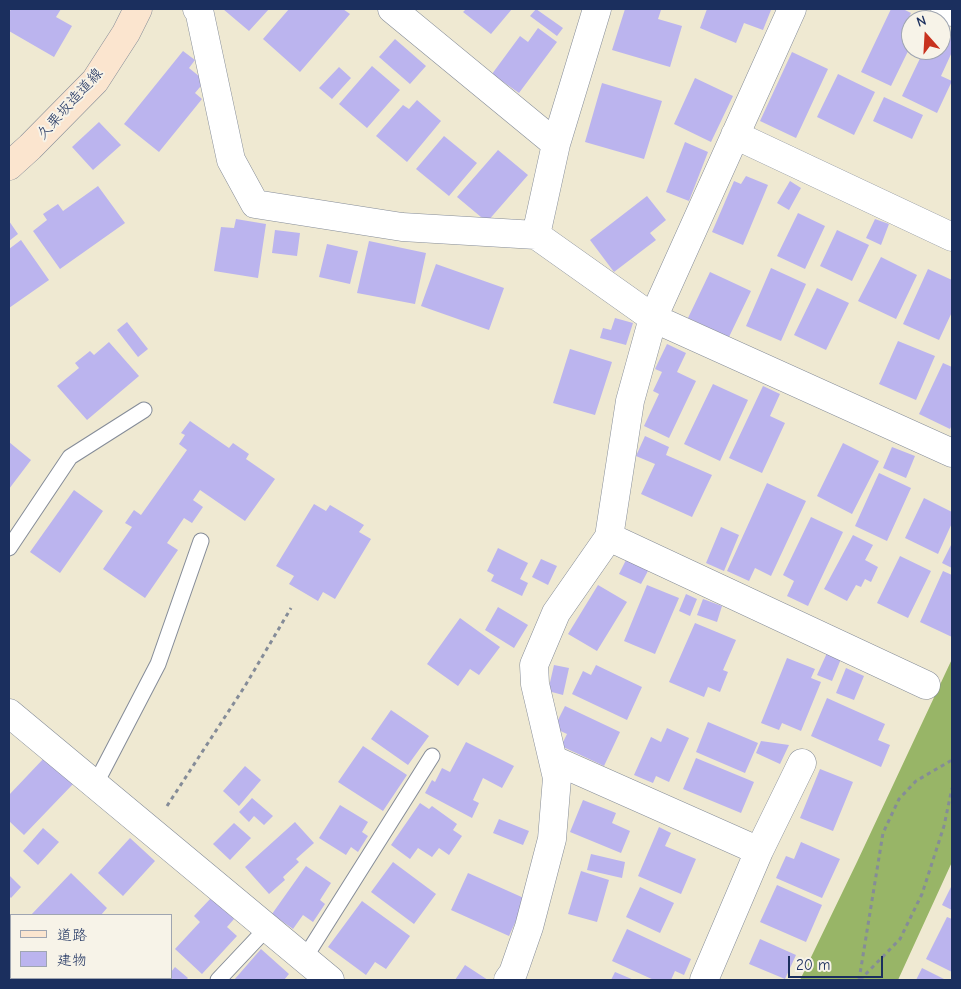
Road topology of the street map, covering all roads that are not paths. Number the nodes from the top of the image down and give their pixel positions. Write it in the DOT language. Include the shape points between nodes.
graph roads {
  1 [pos="138,9"];
  2 [pos="197,9"];
  3 [pos="392,9"];
  4 [pos="597,9"];
  5 [pos="792,9"];
  6 [pos="945,9"];
  7 [pos="952,12"];
  8 [pos="735,135"];
  9 [pos="556,144"];
  10 [pos="9,166"];
  11 [pos="536,235"];
  12 [pos="952,237"];
  13 [pos="653,318"];
  14 [pos="144,410"];
  15 [pos="952,453"];
  16 [pos="609,537"];
  17 [pos="201,541"];
  18 [pos="9,548"];
  19 [pos="926,685"];
  20 [pos="9,713"];
  21 [pos="432,756"];
  22 [pos="554,760"];
  23 [pos="802,763"];
  24 [pos="95,785"];
  25 [pos="759,851"];
  26 [pos="267,928"];
  27 [pos="304,959"];
  28 [pos="218,980"];
  29 [pos="330,980"];
  30 [pos="508,980"];
  31 [pos="704,980"];
  1 -- 10 [label="main road, 久栗坂造道線" via="126,34 95,81"];
  2 -- 11 [label="street" via="231,160 255,204 402,228"];
  3 -- 9 [label="street"];
  4 -- 9 [label="street"];
  5 -- 8 [label="street"];
  6 -- 7 [label="street"];
  8 -- 12 [label="street"];
  8 -- 13 [label="street"];
  9 -- 11 [label="street"];
  11 -- 13 [label="street"];
  13 -- 15 [label="street"];
  13 -- 16 [label="street" via="630,401"];
  14 -- 18 [label="lane" via="70,457"];
  16 -- 19 [label="street"];
  16 -- 22 [label="street" via="556,613 534,665 535,684"];
  17 -- 24 [label="lane" via="158,664"];
  20 -- 24 [label="street"];
  21 -- 27 [label="lane"];
  22 -- 25 [label="street"];
  22 -- 30 [label="street" via="557,778 552,840 529,927"];
  23 -- 25 [label="street"];
  24 -- 26 [label="street"];
  25 -- 31 [label="street"];
  26 -- 27 [label="street"];
  26 -- 28 [label="lane"];
  27 -- 29 [label="street"];
}
